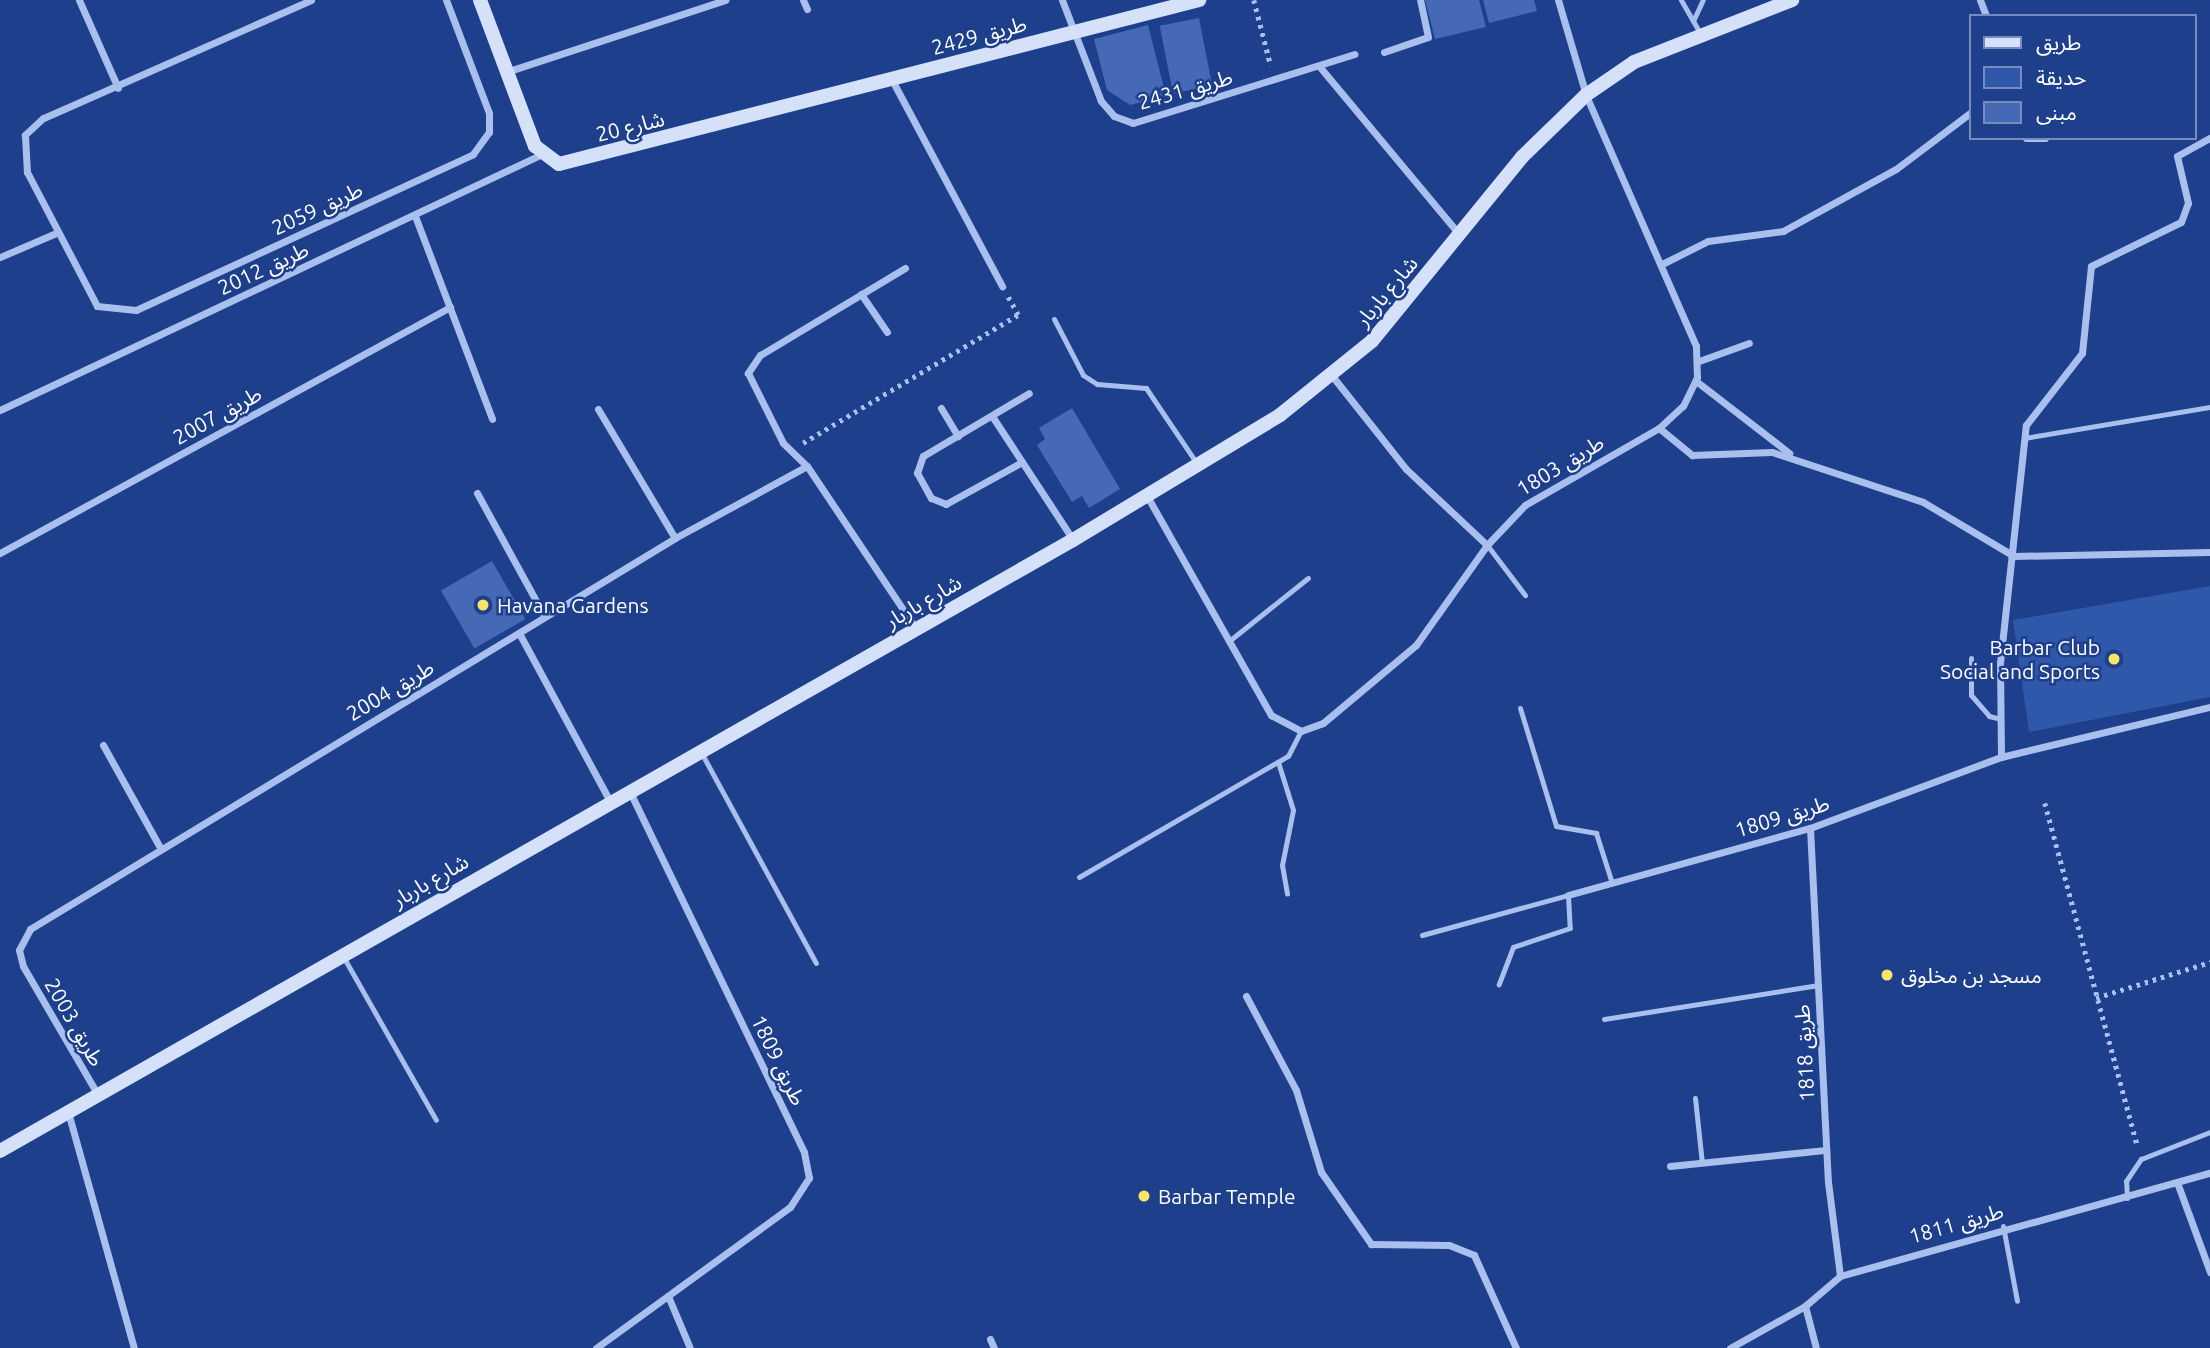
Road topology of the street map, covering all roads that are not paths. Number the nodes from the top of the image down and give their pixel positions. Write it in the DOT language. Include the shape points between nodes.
graph roads {
  1 [pos="79,0"];
  2 [pos="311,0"];
  3 [pos="446,0"];
  4 [pos="480,0"];
  5 [pos="724,0"];
  6 [pos="803,0"];
  7 [pos="1062,0"];
  8 [pos="1199,0"];
  9 [pos="1420,0"];
  10 [pos="1558,0"];
  11 [pos="1681,0"];
  12 [pos="1703,0"];
  13 [pos="1792,0"];
  14 [pos="807,9"];
  15 [pos="1696,27"];
  16 [pos="1070,33"];
  17 [pos="1384,52"];
  18 [pos="1355,54"];
  19 [pos="1319,66"];
  20 [pos="504,73"];
  21 [pos="892,80"];
  22 [pos="118,88"];
  23 [pos="1586,94"];
  24 [pos="1968,115"];
  25 [pos="2210,138"];
  26 [pos="540,155"];
  27 [pos="415,216"];
  28 [pos="56,233"];
  29 [pos="1460,234"];
  30 [pos="0,257"];
  31 [pos="1662,264"];
  32 [pos="905,268"];
  33 [pos="1002,286"];
  34 [pos="861,293"];
  35 [pos="450,307"];
  36 [pos="1054,318"];
  37 [pos="887,332"];
  38 [pos="1749,342"];
  39 [pos="1699,360"];
  40 [pos="1333,377"];
  41 [pos="1696,381"];
  42 [pos="1029,393"];
  43 [pos="2210,407"];
  44 [pos="941,408"];
  45 [pos="598,409"];
  46 [pos="0,410"];
  47 [pos="992,415"];
  48 [pos="492,419"];
  49 [pos="1659,428"];
  50 [pos="958,436"];
  51 [pos="2024,438"];
  52 [pos="1800,460"];
  53 [pos="1022,462"];
  54 [pos="1198,465"];
  55 [pos="807,466"];
  56 [pos="477,494"];
  57 [pos="1147,496"];
  58 [pos="675,538"];
  59 [pos="1073,540"];
  60 [pos="1487,545"];
  61 [pos="2210,552"];
  62 [pos="0,553"];
  63 [pos="2014,556"];
  64 [pos="1308,578"];
  65 [pos="1525,596"];
  66 [pos="545,617"];
  67 [pos="916,629"];
  68 [pos="519,633"];
  69 [pos="1229,641"];
  70 [pos="1971,658"];
  71 [pos="2210,707"];
  72 [pos="1520,708"];
  73 [pos="2001,719"];
  74 [pos="1301,731"];
  75 [pos="103,744"];
  76 [pos="701,751"];
  77 [pos="2001,757"];
  78 [pos="1278,762"];
  79 [pos="630,791"];
  80 [pos="610,802"];
  81 [pos="1810,828"];
  82 [pos="161,849"];
  83 [pos="1079,877"];
  84 [pos="1612,883"];
  85 [pos="1287,894"];
  86 [pos="1568,895"];
  87 [pos="1422,935"];
  88 [pos="342,955"];
  89 [pos="816,963"];
  90 [pos="23,966"];
  91 [pos="1499,984"];
  92 [pos="1818,985"];
  93 [pos="1246,996"];
  94 [pos="1604,1020"];
  95 [pos="98,1095"];
  96 [pos="1695,1098"];
  97 [pos="68,1112"];
  98 [pos="436,1120"];
  99 [pos="2210,1132"];
  100 [pos="1826,1150"];
  101 [pos="0,1152"];
  102 [pos="1702,1163"];
  103 [pos="1670,1166"];
  104 [pos="2210,1173"];
  105 [pos="2178,1185"];
  106 [pos="2127,1199"];
  107 [pos="2003,1226"];
  108 [pos="2210,1272"];
  109 [pos="1840,1276"];
  110 [pos="668,1296"];
  111 [pos="2017,1301"];
  112 [pos="1805,1306"];
  113 [pos="990,1339"];
  114 [pos="134,1348"];
  115 [pos="596,1348"];
  116 [pos="690,1348"];
  117 [pos="994,1348"];
  118 [pos="1516,1348"];
  119 [pos="1730,1348"];
  120 [pos="1816,1348"];
  1 -- 22 [label="street"];
  2 -- 22 [label="street, طريق 2059"];
  3 -- 28 [label="street, طريق 2059" via="489,113 489,132 473,155 123,313 87,297"];
  4 -- 20 [label="street"];
  5 -- 20 [label="street"];
  6 -- 14 [label="street"];
  7 -- 16 [label="street, طريق 2431"];
  8 -- 16 [label="street, طريق 2429"];
  9 -- 17 [label="street" via="1428,37"];
  10 -- 23 [label="street"];
  11 -- 15 [label="lane"];
  12 -- 15 [label="lane"];
  13 -- 15 [label="street, شارع باربار"];
  15 -- 23 [label="street, شارع باربار"];
  16 -- 19 [label="street, طريق 2431" via="1101,101 1124,120 1144,122"];
  16 -- 21 [label="street, طريق 2429"];
  18 -- 19 [label="street, طريق 2431"];
  19 -- 29 [label="street"];
  20 -- 26 [label="street"];
  21 -- 26 [label="street, شارع 20" via="569,163"];
  21 -- 33 [label="street"];
  22 -- 28 [label="street, طريق 2059" via="43,118 25,135 22,160"];
  23 -- 29 [label="street, شارع باربار" via="1542,135"];
  23 -- 31 [label="street, طريق 1803"];
  24 -- 31 [label="street" via="1896,169 1783,231 1715,239"];
  25 -- 51 [label="street" via="2177,156 2188,203 2180,222 2091,266 2084,291 2084,343 2072,371 2032,413"];
  26 -- 27 [label="street, طريق 2012"];
  27 -- 35 [label="street"];
  27 -- 46 [label="street, طريق 2012"];
  28 -- 30 [label="street"];
  29 -- 40 [label="street, شارع باربار" via="1390,322"];
  31 -- 39 [label="street, طريق 1803"];
  32 -- 34 [label="street"];
  34 -- 37 [label="street"];
  34 -- 55 [label="street" via="750,366 752,388 790,451"];
  35 -- 48 [label="street"];
  35 -- 62 [label="street, طريق 2007"];
  36 -- 54 [label="lane" via="1083,374 1097,384 1146,388"];
  38 -- 39 [label="street"];
  39 -- 41 [label="street, طريق 1803"];
  40 -- 54 [label="street, شارع باربار"];
  40 -- 60 [label="street" via="1406,469"];
  41 -- 49 [label="street, طريق 1803" via="1683,406"];
  41 -- 52 [label="street"];
  42 -- 47 [label="street"];
  43 -- 51 [label="lane"];
  44 -- 50 [label="street"];
  45 -- 58 [label="street"];
  47 -- 50 [label="street"];
  47 -- 53 [label="street"];
  49 -- 52 [label="street" via="1692,455 1760,451"];
  49 -- 60 [label="street, طريق 1803" via="1545,491"];
  50 -- 53 [label="street" via="918,463 918,477 935,501 952,502"];
  51 -- 63 [label="street"];
  52 -- 63 [label="street" via="1936,508"];
  53 -- 59 [label="street"];
  54 -- 57 [label="street, شارع باربار"];
  55 -- 58 [label="street, طريق 2004"];
  55 -- 67 [label="street"];
  56 -- 66 [label="street"];
  57 -- 59 [label="street, شارع باربار"];
  57 -- 69 [label="street"];
  58 -- 66 [label="street, طريق 2004"];
  59 -- 67 [label="street, شارع باربار"];
  60 -- 65 [label="lane"];
  60 -- 74 [label="street, طريق 1803" via="1416,645 1323,723"];
  61 -- 63 [label="street"];
  63 -- 73 [label="street" via="2000,663"];
  64 -- 69 [label="lane"];
  66 -- 68 [label="street, طريق 2004"];
  67 -- 76 [label="street, شارع باربار"];
  68 -- 80 [label="street"];
  68 -- 82 [label="street, طريق 2004"];
  69 -- 74 [label="street" via="1271,715"];
  70 -- 73 [label="lane" via="1971,695 1989,716"];
  71 -- 77 [label="street, طريق 1809"];
  72 -- 84 [label="lane" via="1556,826 1596,832"];
  73 -- 77 [label="street"];
  74 -- 78 [label="lane, طريق 1803" via="1294,751"];
  75 -- 82 [label="street"];
  76 -- 79 [label="street, شارع باربار"];
  76 -- 89 [label="lane"];
  77 -- 81 [label="street, طريق 1809"];
  78 -- 83 [label="lane, طريق 1803"];
  78 -- 85 [label="lane" via="1293,810 1282,865"];
  79 -- 80 [label="street, شارع باربار"];
  79 -- 110 [label="street, طريق 1809" via="808,1169 797,1202"];
  80 -- 88 [label="street, شارع باربار"];
  81 -- 84 [label="street, طريق 1809"];
  81 -- 92 [label="street, طريق 1818"];
  82 -- 90 [label="street, طريق 2004" via="30,929 19,950"];
  84 -- 86 [label="street, طريق 1809"];
  86 -- 87 [label="lane"];
  86 -- 91 [label="lane" via="1570,928 1513,947"];
  88 -- 95 [label="street, شارع باربار"];
  88 -- 98 [label="lane"];
  90 -- 95 [label="street, طريق 2003"];
  92 -- 94 [label="lane"];
  92 -- 100 [label="street, طريق 1818"];
  93 -- 118 [label="street" via="1296,1090 1321,1172 1371,1244 1449,1245 1474,1255"];
  95 -- 97 [label="street, شارع باربار"];
  96 -- 102 [label="lane"];
  97 -- 101 [label="street, شارع باربار"];
  97 -- 114 [label="street"];
  99 -- 106 [label="lane" via="2141,1159 2126,1181"];
  100 -- 102 [label="street"];
  100 -- 109 [label="street, طريق 1818"];
  102 -- 103 [label="street"];
  104 -- 105 [label="street, طريق 1811"];
  105 -- 106 [label="street, طريق 1811"];
  105 -- 108 [label="street"];
  106 -- 107 [label="street, طريق 1811"];
  107 -- 109 [label="street, طريق 1811"];
  107 -- 111 [label="lane"];
  109 -- 112 [label="street, طريق 1811"];
  110 -- 115 [label="street, طريق 1809"];
  110 -- 116 [label="street"];
  112 -- 119 [label="street, طريق 1811"];
  112 -- 120 [label="street"];
  113 -- 117 [label="street"];
}
